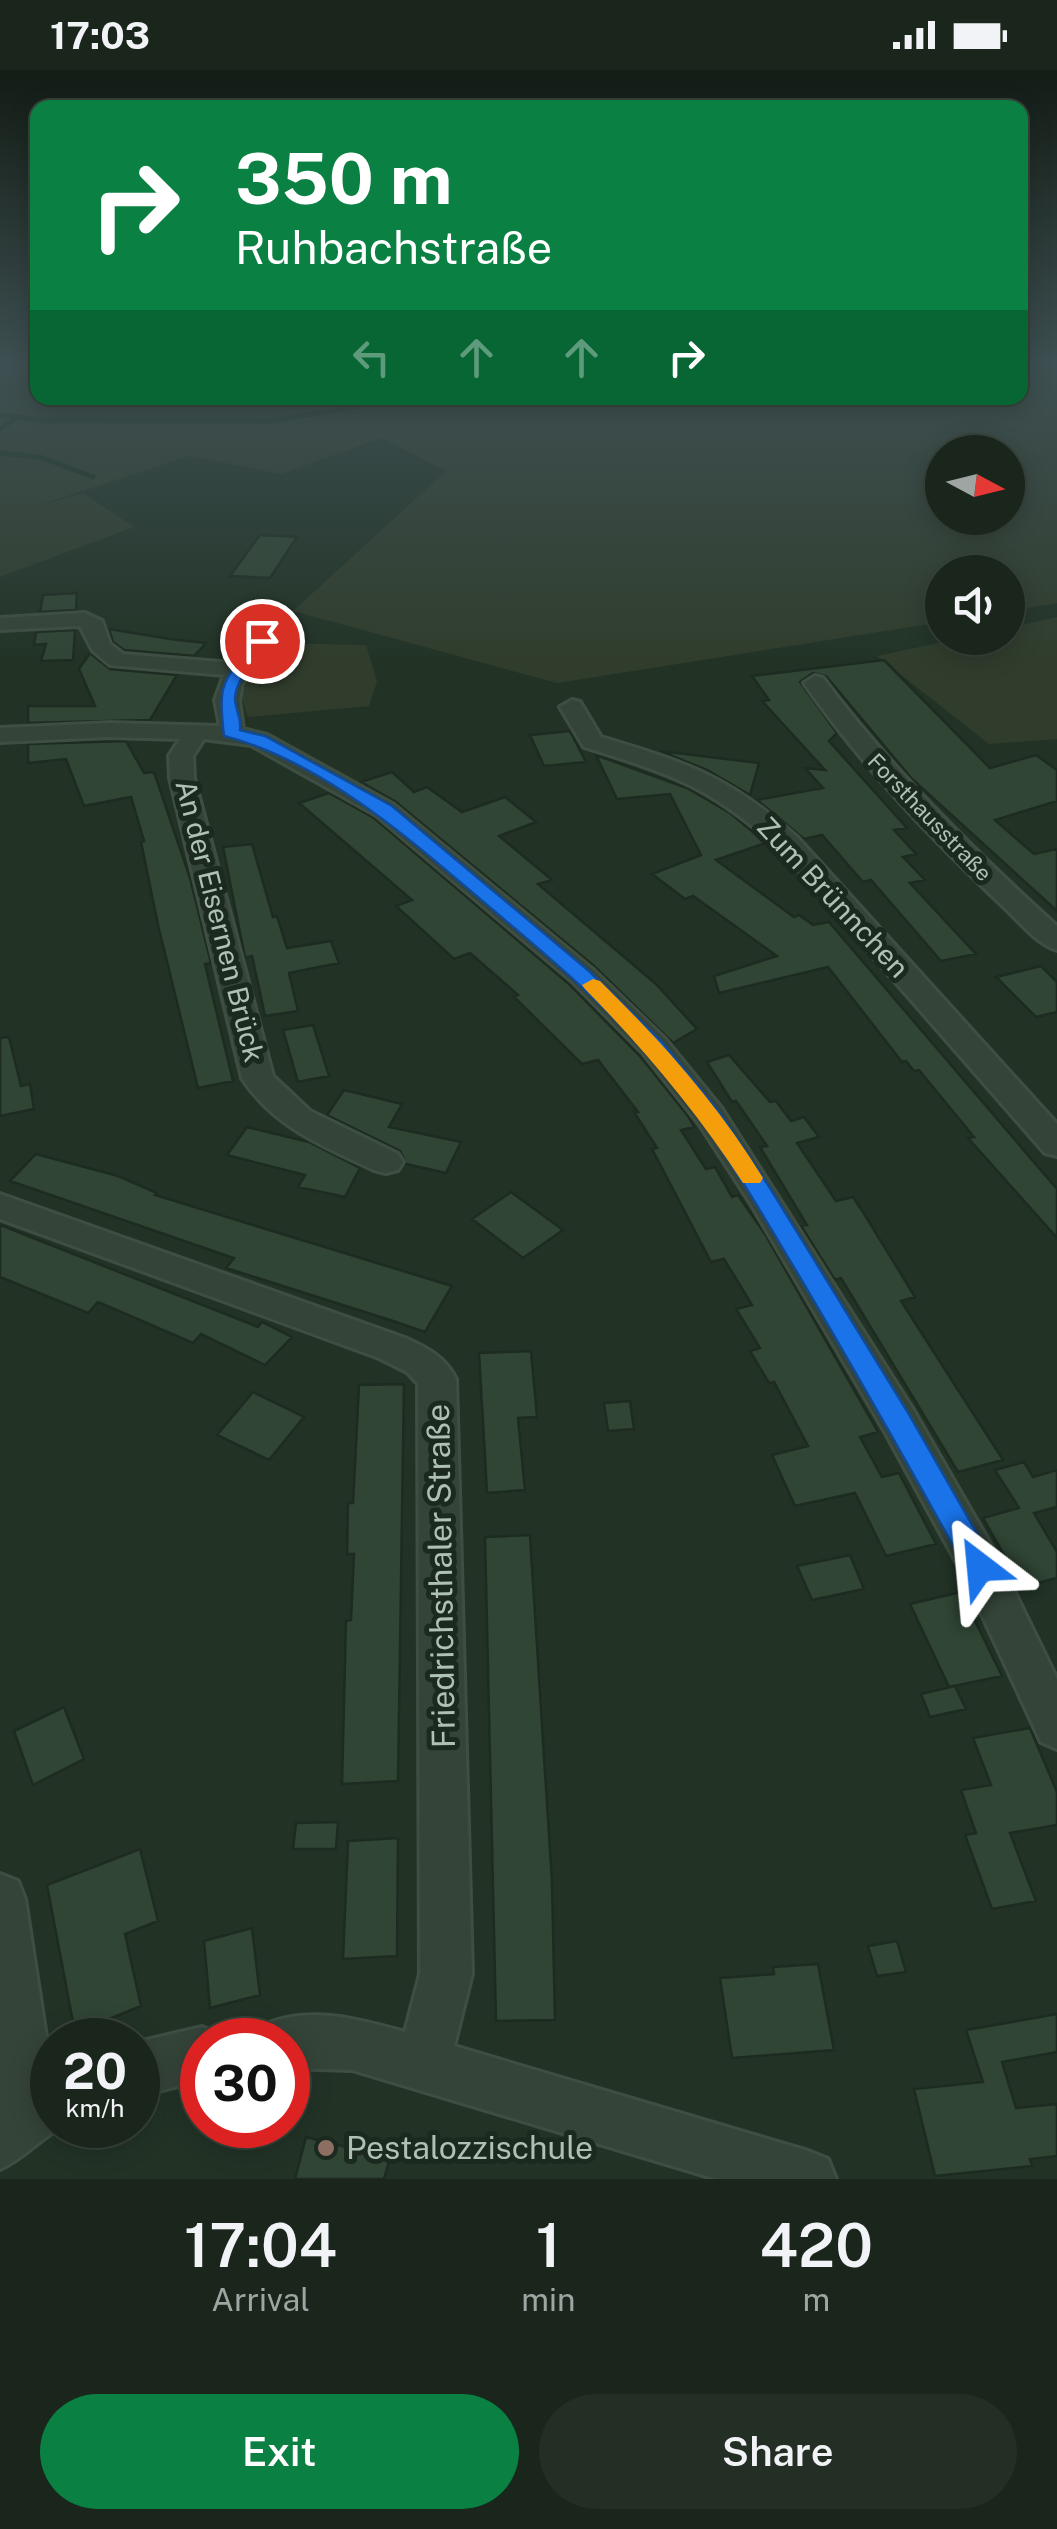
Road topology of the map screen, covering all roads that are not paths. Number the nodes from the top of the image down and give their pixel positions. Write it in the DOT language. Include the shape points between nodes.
graph roads {
  1 [pos="0,624"];
  2 [pos="262,641"];
  3 [pos="239,670"];
  4 [pos="815,682"];
  5 [pos="572,708"];
  6 [pos="196,733"];
  7 [pos="230,733"];
  8 [pos="0,735"];
  9 [pos="1057,941"];
  10 [pos="1057,1145"];
  11 [pos="386,1162"];
  12 [pos="0,1206"];
  13 [pos="1057,1727"];
  14 [pos="0,1899"];
  15 [pos="310,2043"];
  16 [pos="423,2062"];
  17 [pos="27,2119"];
  18 [pos="808,2179"];
  1 -- 3 [label="street" via="86,620 97,643 118,660"];
  2 -- 3 [label="street"];
  3 -- 7 [label="street" via="226,702 234,724"];
  4 -- 9 [label="street, Forsthausstraße" via="927,819"];
  5 -- 10 [label="street, Zum Brünnchen" via="592,742 675,767 746,804 788,842"];
  6 -- 7 [label="street"];
  6 -- 8 [label="street"];
  6 -- 11 [label="street, An der Eisernen Brück" via="181,756 182,778 258,1078 269,1097 291,1113"];
  7 -- 13 [label="street" via="259,740 385,810 582,975 654,1046 742,1163 898,1419"];
  12 -- 16 [label="street, Friedrichsthaler Straße" via="392,1348 436,1379 446,1974"];
  14 -- 17 [label="street"];
  15 -- 16 [label="street" via="352,2044"];
  16 -- 18 [label="street"];
}
